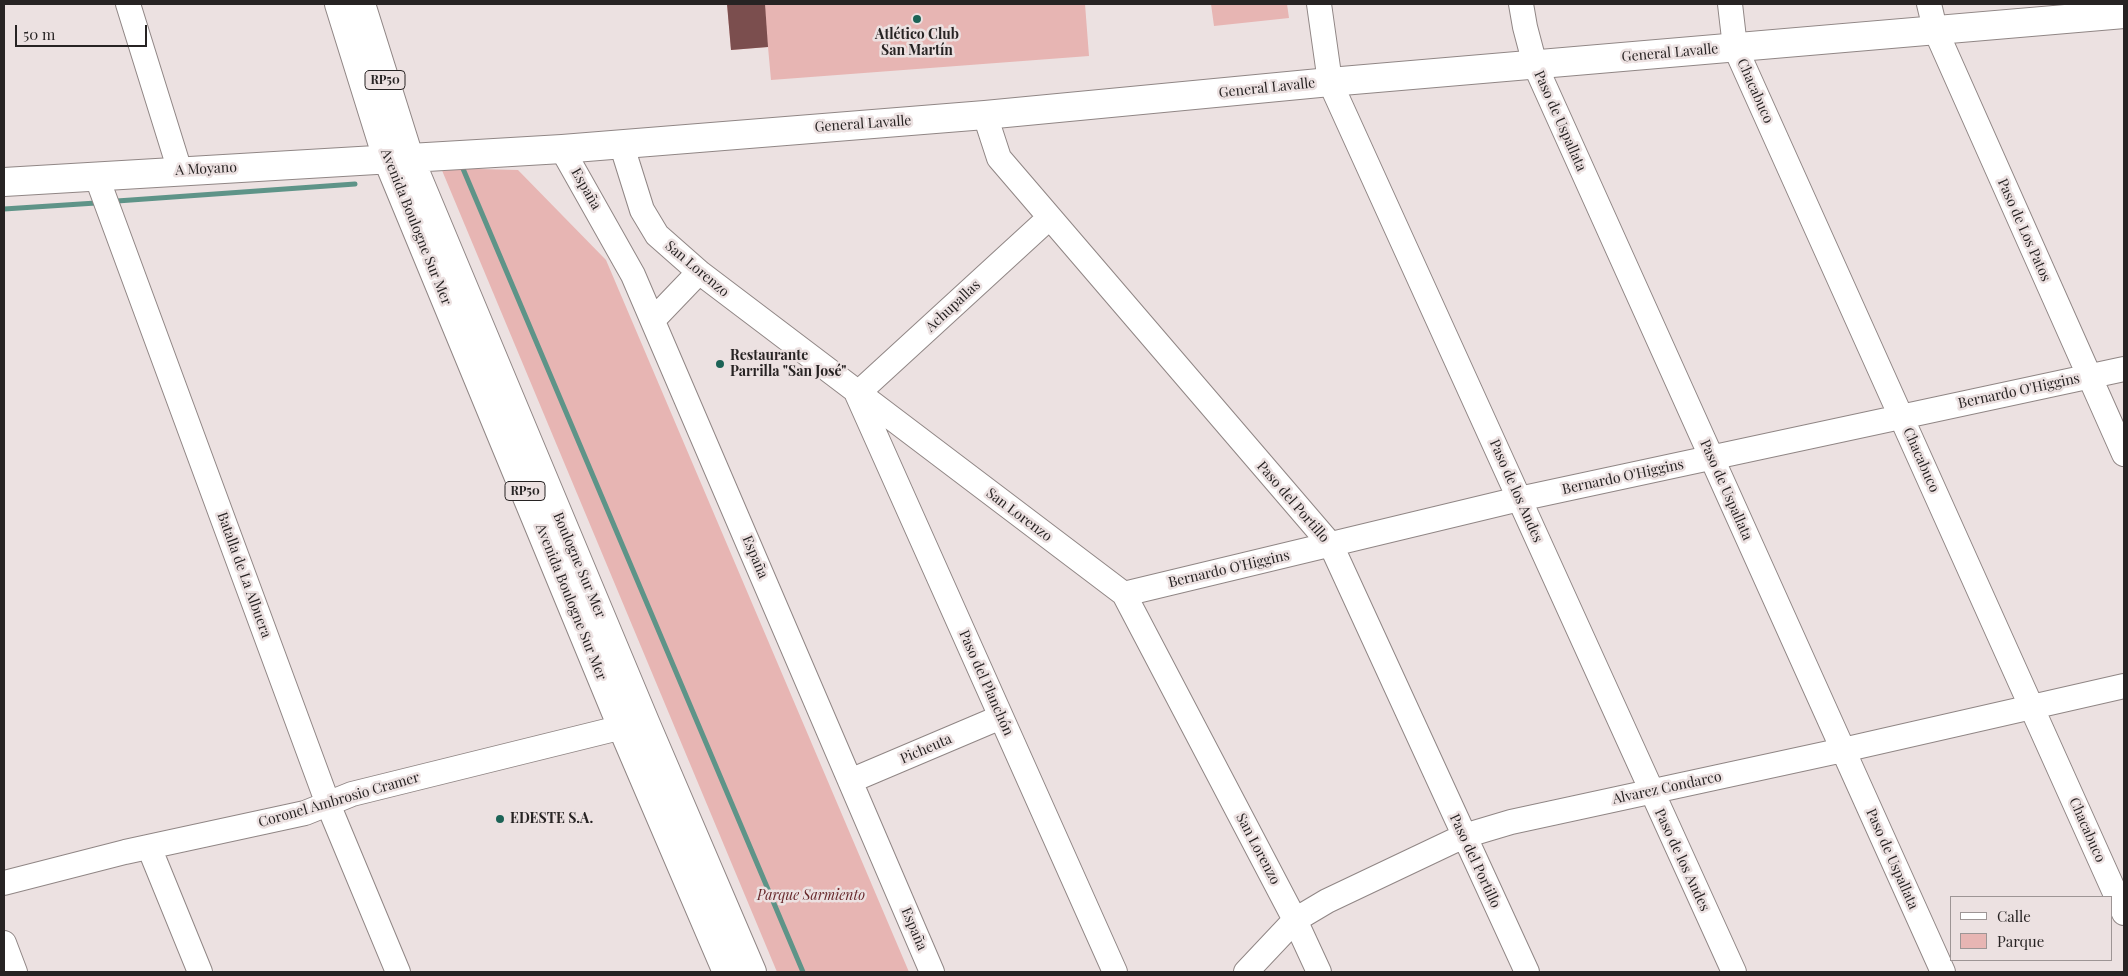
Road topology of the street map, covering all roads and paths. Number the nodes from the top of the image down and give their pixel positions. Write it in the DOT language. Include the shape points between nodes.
graph roads {
  1 [pos="128,4"];
  2 [pos="339,4"];
  3 [pos="361,4"];
  4 [pos="1319,4"];
  5 [pos="1522,4"];
  6 [pos="1730,4"];
  7 [pos="2124,14"];
  8 [pos="1932,16"];
  9 [pos="1736,47"];
  10 [pos="1535,65"];
  11 [pos="1330,82"];
  12 [pos="985,115"];
  13 [pos="621,143"];
  14 [pos="562,148"];
  15 [pos="398,158"];
  16 [pos="180,171"];
  17 [pos="96,175"];
  18 [pos="4,182"];
  19 [pos="1049,218"];
  20 [pos="698,272"];
  21 [pos="653,320"];
  22 [pos="2124,369"];
  23 [pos="2089,376"];
  24 [pos="857,394"];
  25 [pos="1901,415"];
  26 [pos="2124,454"];
  27 [pos="1712,458"];
  28 [pos="1520,499"];
  29 [pos="1331,545"];
  30 [pos="1124,594"];
  31 [pos="2124,686"];
  32 [pos="2032,708"];
  33 [pos="1002,717"];
  34 [pos="634,724"];
  35 [pos="1843,750"];
  36 [pos="850,781"];
  37 [pos="1651,792"];
  38 [pos="328,804"];
  39 [pos="1464,836"];
  40 [pos="149,847"];
  41 [pos="4,883"];
  42 [pos="2124,913"];
  43 [pos="1295,920"];
  44 [pos="4,943"];
  45 [pos="16,972"];
  46 [pos="200,972"];
  47 [pos="398,972"];
  48 [pos="727,972"];
  49 [pos="752,972"];
  50 [pos="932,972"];
  51 [pos="1115,972"];
  52 [pos="1246,972"];
  53 [pos="1319,972"];
  54 [pos="1527,972"];
  55 [pos="1734,972"];
  56 [pos="1943,972"];
  1 -- 16 [label="street"];
  2 -- 15 [label="main road, Avenida Boulogne Sur Mer / RP50"];
  3 -- 15 [label="main road, Avenida Boulogne Sur Mer / RP50"];
  4 -- 11 [label="street, Paso de los Andes"];
  5 -- 10 [label="street, Paso de Uspallata"];
  6 -- 9 [label="street, Chacabuco"];
  7 -- 8 [label="main road, General Lavalle"];
  8 -- 9 [label="main road, General Lavalle"];
  8 -- 23 [label="street, Paso de Los Patos"];
  9 -- 10 [label="main road, General Lavalle"];
  9 -- 25 [label="street, Chacabuco"];
  10 -- 11 [label="main road, General Lavalle"];
  10 -- 27 [label="street, Paso de Uspallata"];
  11 -- 12 [label="main road, General Lavalle"];
  11 -- 28 [label="street, Paso de los Andes"];
  12 -- 13 [label="main road, General Lavalle"];
  12 -- 19 [label="street, Paso del Portillo" via="999,158"];
  13 -- 14 [label="main road, General Lavalle"];
  13 -- 20 [label="street, San Lorenzo" via="642,210 657,235"];
  14 -- 15 [label="main road, General Lavalle"];
  14 -- 21 [label="street, España" via="615,240"];
  15 -- 16 [label="main road, A Moyano"];
  15 -- 34 [label="main road, Boulogne Sur Mer / RP50"];
  16 -- 17 [label="main road, A Moyano"];
  17 -- 18 [label="main road, A Moyano"];
  17 -- 38 [label="street, Batalla de La Albuera"];
  19 -- 24 [label="street, Achupallas"];
  19 -- 29 [label="street, Paso del Portillo"];
  20 -- 21 [label="street"];
  20 -- 24 [label="street, San Lorenzo"];
  21 -- 36 [label="street, España"];
  22 -- 23 [label="street, Bernardo O'Higgins"];
  23 -- 25 [label="street, Bernardo O'Higgins"];
  23 -- 26 [label="street, Paso de Los Patos"];
  24 -- 30 [label="street, San Lorenzo"];
  24 -- 33 [label="street, Paso del Planchón"];
  25 -- 27 [label="street, Bernardo O'Higgins"];
  25 -- 32 [label="street, Chacabuco"];
  27 -- 28 [label="street, Bernardo O'Higgins"];
  27 -- 35 [label="street, Paso de Uspallata"];
  28 -- 29 [label="street, Bernardo O'Higgins"];
  28 -- 37 [label="street, Paso de los Andes"];
  29 -- 30 [label="street, Bernardo O'Higgins"];
  29 -- 39 [label="street, Paso del Portillo"];
  30 -- 43 [label="street, San Lorenzo"];
  31 -- 32 [label="street, Alvarez Condarco"];
  32 -- 35 [label="street, Alvarez Condarco"];
  32 -- 42 [label="street, Chacabuco"];
  33 -- 36 [label="street, Picheuta"];
  33 -- 51 [label="street, Paso del Planchón"];
  34 -- 38 [label="street, Coronel Ambrosio Cramer" via="352,794"];
  34 -- 48 [label="main road, RP50"];
  34 -- 49 [label="main road, Boulogne Sur Mer / RP50"];
  35 -- 37 [label="street, Alvarez Condarco"];
  35 -- 56 [label="street, Paso de Uspallata"];
  36 -- 50 [label="street, España"];
  37 -- 39 [label="street, Alvarez Condarco" via="1511,822"];
  37 -- 55 [label="street, Paso de los Andes"];
  38 -- 40 [label="street, Coronel Ambrosio Cramer" via="305,813"];
  38 -- 47 [label="street, Batalla de La Albuera"];
  39 -- 43 [label="street, Alvarez Condarco" via="1361,884"];
  39 -- 54 [label="street, Paso del Portillo"];
  40 -- 41 [label="street, Coronel Ambrosio Cramer"];
  40 -- 46 [label="street"];
  43 -- 52 [label="street, Alvarez Condarco"];
  43 -- 53 [label="street, San Lorenzo"];
  44 -- 45 [label="street"];
}
